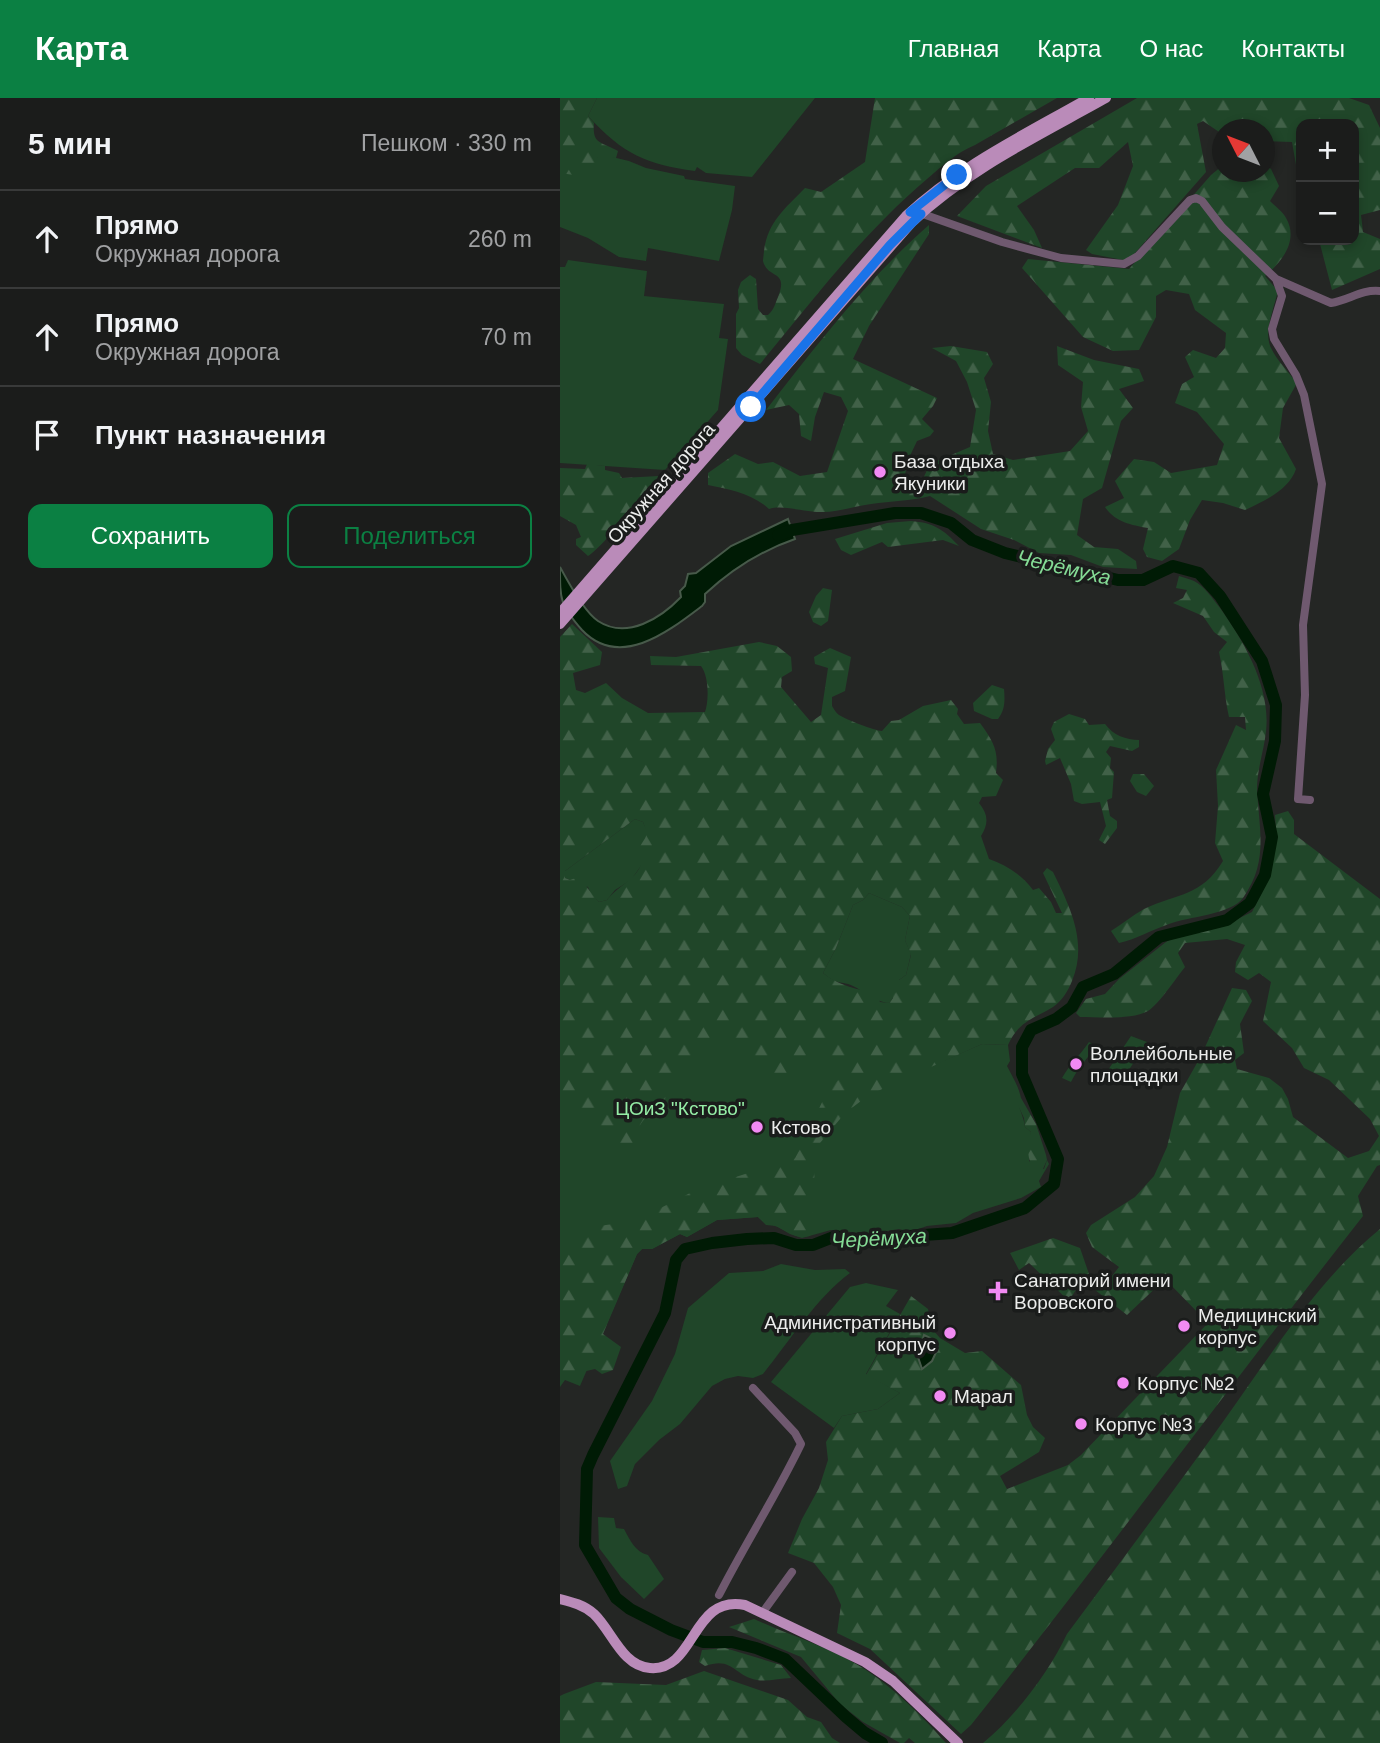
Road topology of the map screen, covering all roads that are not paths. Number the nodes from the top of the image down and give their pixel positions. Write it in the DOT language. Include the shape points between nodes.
graph roads {
  1 [pos="1089,98"];
  2 [pos="1106,98"];
  3 [pos="916,213"];
  4 [pos="1276,279"];
  5 [pos="1380,291"];
  6 [pos="599,577"];
  7 [pos="560,613"];
  8 [pos="560,624"];
  9 [pos="1310,800"];
  10 [pos="753,1388"];
  11 [pos="792,1572"];
  12 [pos="719,1595"];
  13 [pos="560,1599"];
  14 [pos="764,1612"];
  15 [pos="958,1743"];
  1 -- 3 [label="main road, Окружная дорога" via="971,166 937,189"];
  2 -- 3 [label="main road, Окружная дорога" via="975,173"];
  3 -- 4 [label="street" via="1061,258 1124,264 1138,256 1196,198"];
  3 -- 6 [label="main road, Окружная дорога" via="884,240"];
  4 -- 5 [label="street" via="1331,303 1367,290"];
  4 -- 9 [label="street" via="1282,296 1272,329 1274,339 1304,395 1322,484 1303,625 1305,695 1298,799"];
  6 -- 7 [label="main road, Окружная дорога"];
  6 -- 8 [label="main road, Окружная дорога"];
  10 -- 12 [label="street" via="801,1444"];
  11 -- 14 [label="street"];
  13 -- 14 [label="main road" via="593,1614 621,1650 641,1666 652,1668 665,1666 679,1655 716,1607 726,1603"];
  14 -- 15 [label="main road" via="875,1668"];
}
